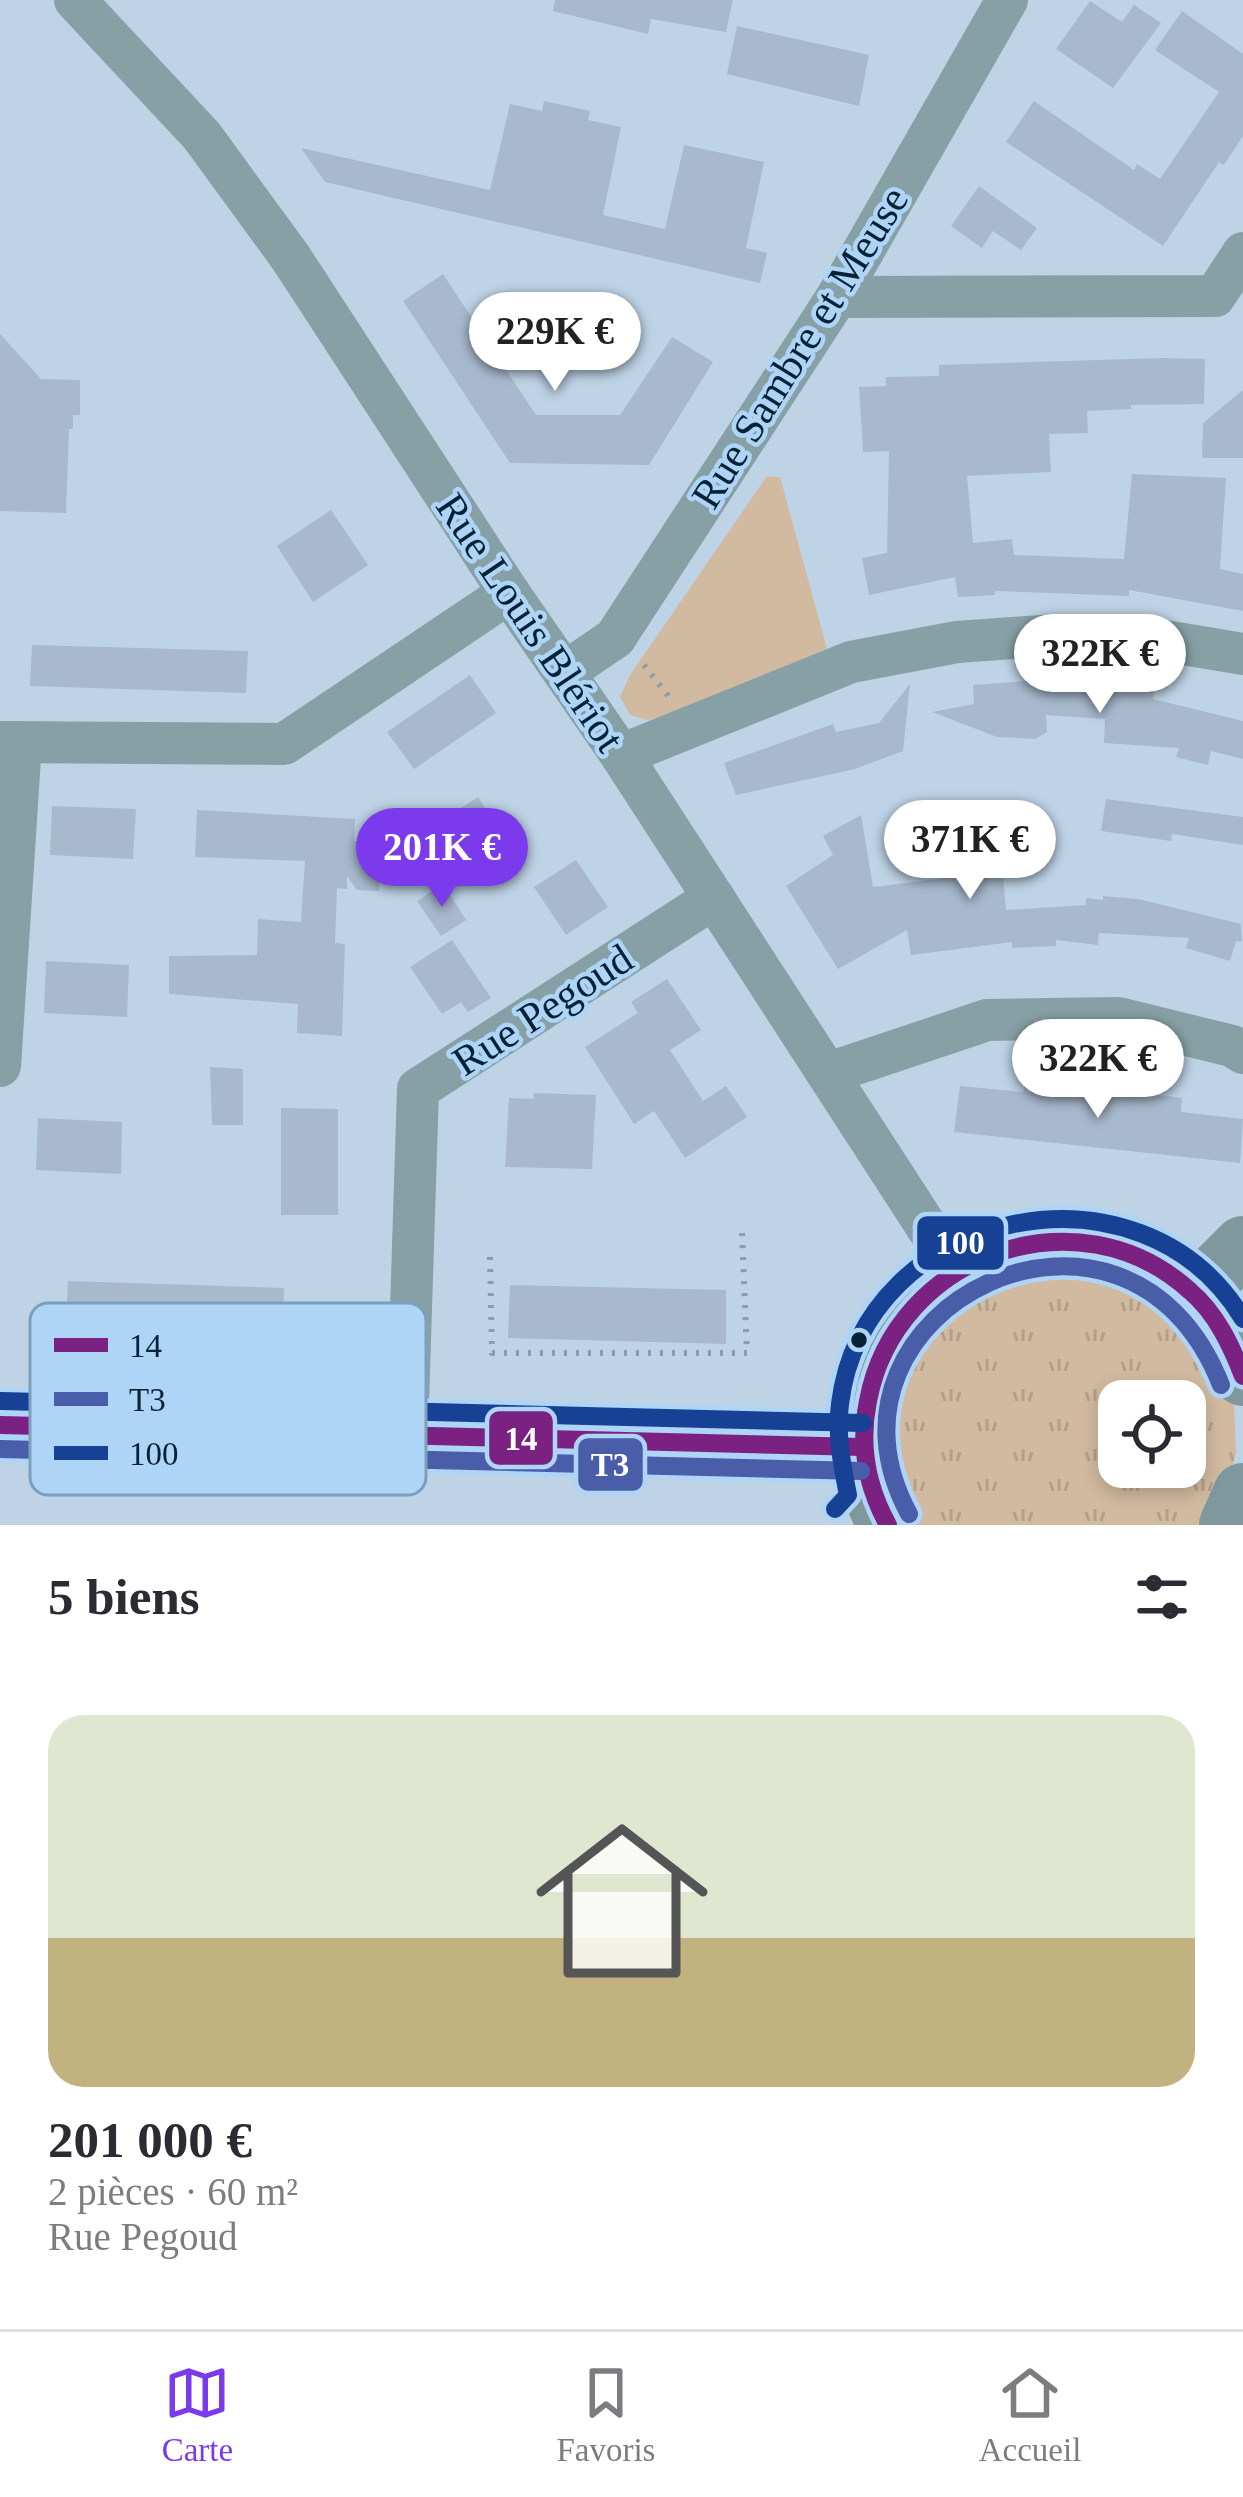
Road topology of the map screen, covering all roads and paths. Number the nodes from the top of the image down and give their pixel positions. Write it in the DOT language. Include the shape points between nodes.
graph roads {
  1 [pos="75,0"];
  2 [pos="1007,0"];
  3 [pos="1243,253"];
  4 [pos="837,297"];
  5 [pos="509,593"];
  6 [pos="615,638"];
  7 [pos="1243,654"];
  8 [pos="566,672"];
  9 [pos="676,733"];
  10 [pos="10,742"];
  11 [pos="621,755"];
  12 [pos="714,898"];
  13 [pos="1243,1053"];
  14 [pos="0,1066"];
  15 [pos="829,1073"];
  16 [pos="742,1232"];
  17 [pos="1243,1246"];
  18 [pos="490,1257"];
  19 [pos="954,1269"];
  20 [pos="1195,1294"];
  21 [pos="411,1303"];
  22 [pos="1243,1376"];
  23 [pos="0,1425"];
  24 [pos="30,1426"];
  25 [pos="426,1438"];
  26 [pos="1243,1493"];
  27 [pos="869,1500"];
  28 [pos="1229,1525"];
  1 -- 5 [label="street, Rue Louis Blériot" via="202,136"];
  2 -- 4 [label="street, Rue Sambre et Meuse"];
  3 -- 4 [label="street" via="1215,296"];
  4 -- 6 [label="street, Rue Sambre et Meuse"];
  5 -- 8 [label="street, Rue Louis Blériot"];
  5 -- 10 [label="street" via="284,744"];
  6 -- 8 [label="street, Rue Sambre et Meuse"];
  6 -- 9 [label="path" via="671,701"];
  7 -- 9 [label="street" via="1055,635 957,642 850,662"];
  8 -- 11 [label="street, Rue Louis Blériot"];
  9 -- 11 [label="street"];
  10 -- 14 [label="street"];
  11 -- 12 [label="street, Rue Louis Blériot"];
  12 -- 15 [label="street, Rue Louis Blériot"];
  12 -- 21 [label="street, Rue Pegoud" via="418,1089"];
  13 -- 15 [label="street" via="1118,1018 987,1020"];
  15 -- 19 [label="street, Rue Louis Blériot"];
  16 -- 18 [label="path" via="747,1353 492,1353"];
  17 -- 20 [label="main road"];
  19 -- 20 [label="main road" via="1014,1244 1079,1240 1142,1258"];
  19 -- 27 [label="main road" via="914,1303 884,1345 866,1394"];
  20 -- 22 [label="main road" via="1229,1339"];
  23 -- 24 [label="main road"];
  25 -- 27 [label="main road"];
  26 -- 28 [label="main road"];
}
